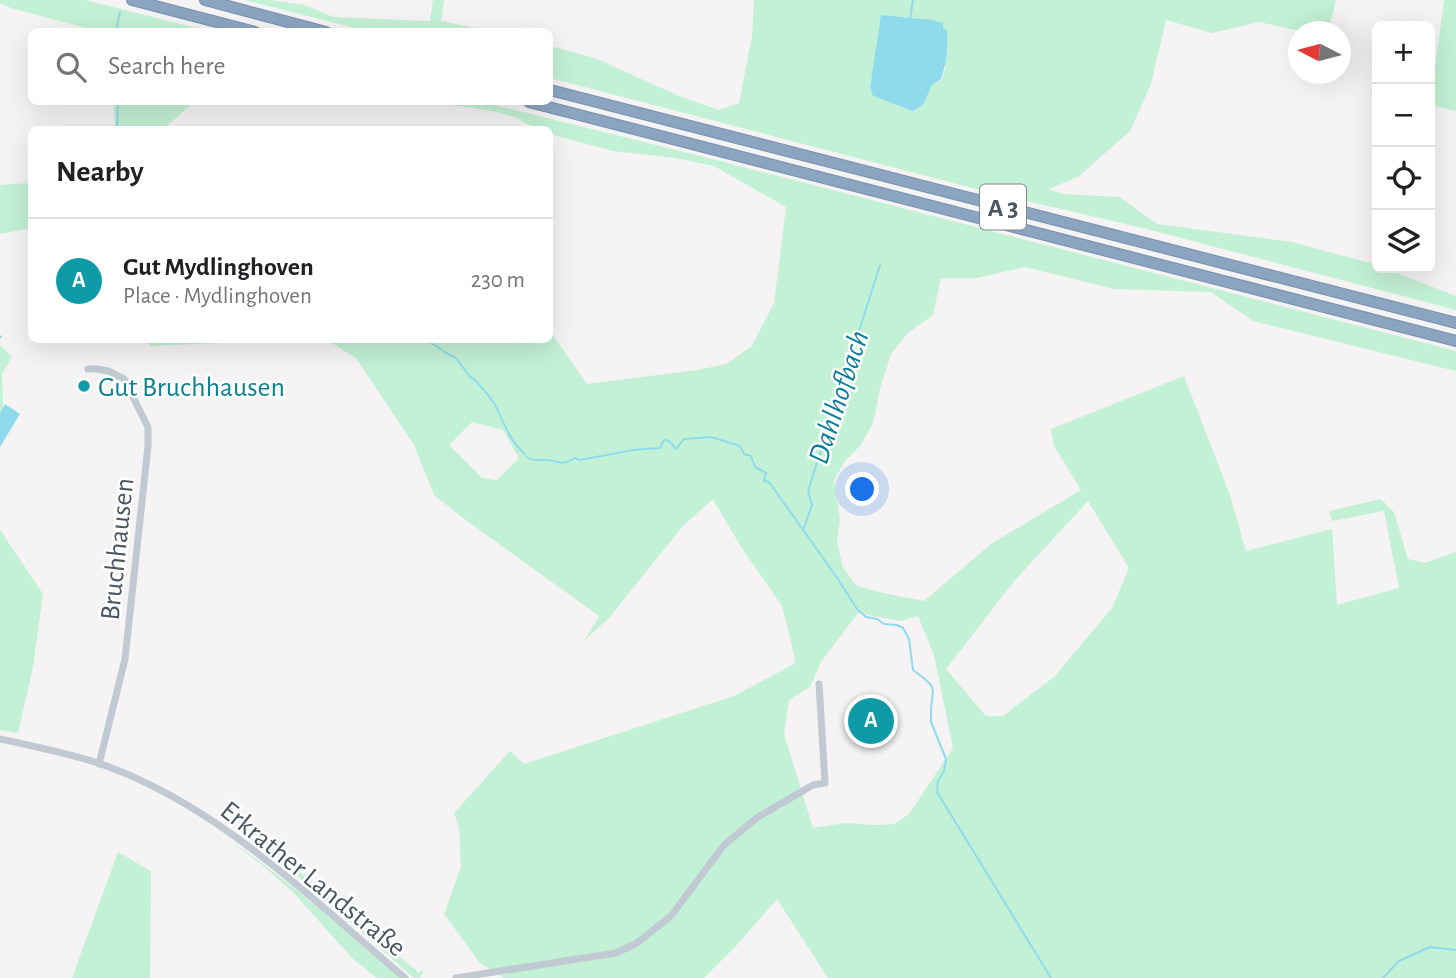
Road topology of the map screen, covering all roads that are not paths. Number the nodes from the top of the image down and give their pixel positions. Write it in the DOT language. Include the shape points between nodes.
graph roads {
  1 [pos="132,0"];
  2 [pos="205,0"];
  3 [pos="240,28"];
  4 [pos="311,28"];
  5 [pos="553,91"];
  6 [pos="541,105"];
  7 [pos="1456,323"];
  8 [pos="1456,341"];
  9 [pos="88,369"];
  10 [pos="819,684"];
  11 [pos="0,739"];
  12 [pos="100,764"];
  13 [pos="405,978"];
  14 [pos="456,978"];
  1 -- 3 [label="highway"];
  2 -- 4 [label="highway"];
  5 -- 7 [label="highway, A 3"];
  6 -- 8 [label="highway, A 3"];
  9 -- 12 [label="street, Bruchhausen" via="124,379 148,427 125,659"];
  10 -- 14 [label="street" via="825,783 813,785 758,817 724,845 671,916 638,943 616,953"];
  11 -- 12 [label="street, Erkrather Landstraße"];
  12 -- 13 [label="street, Erkrather Landstraße" via="171,796 242,841"];
}
